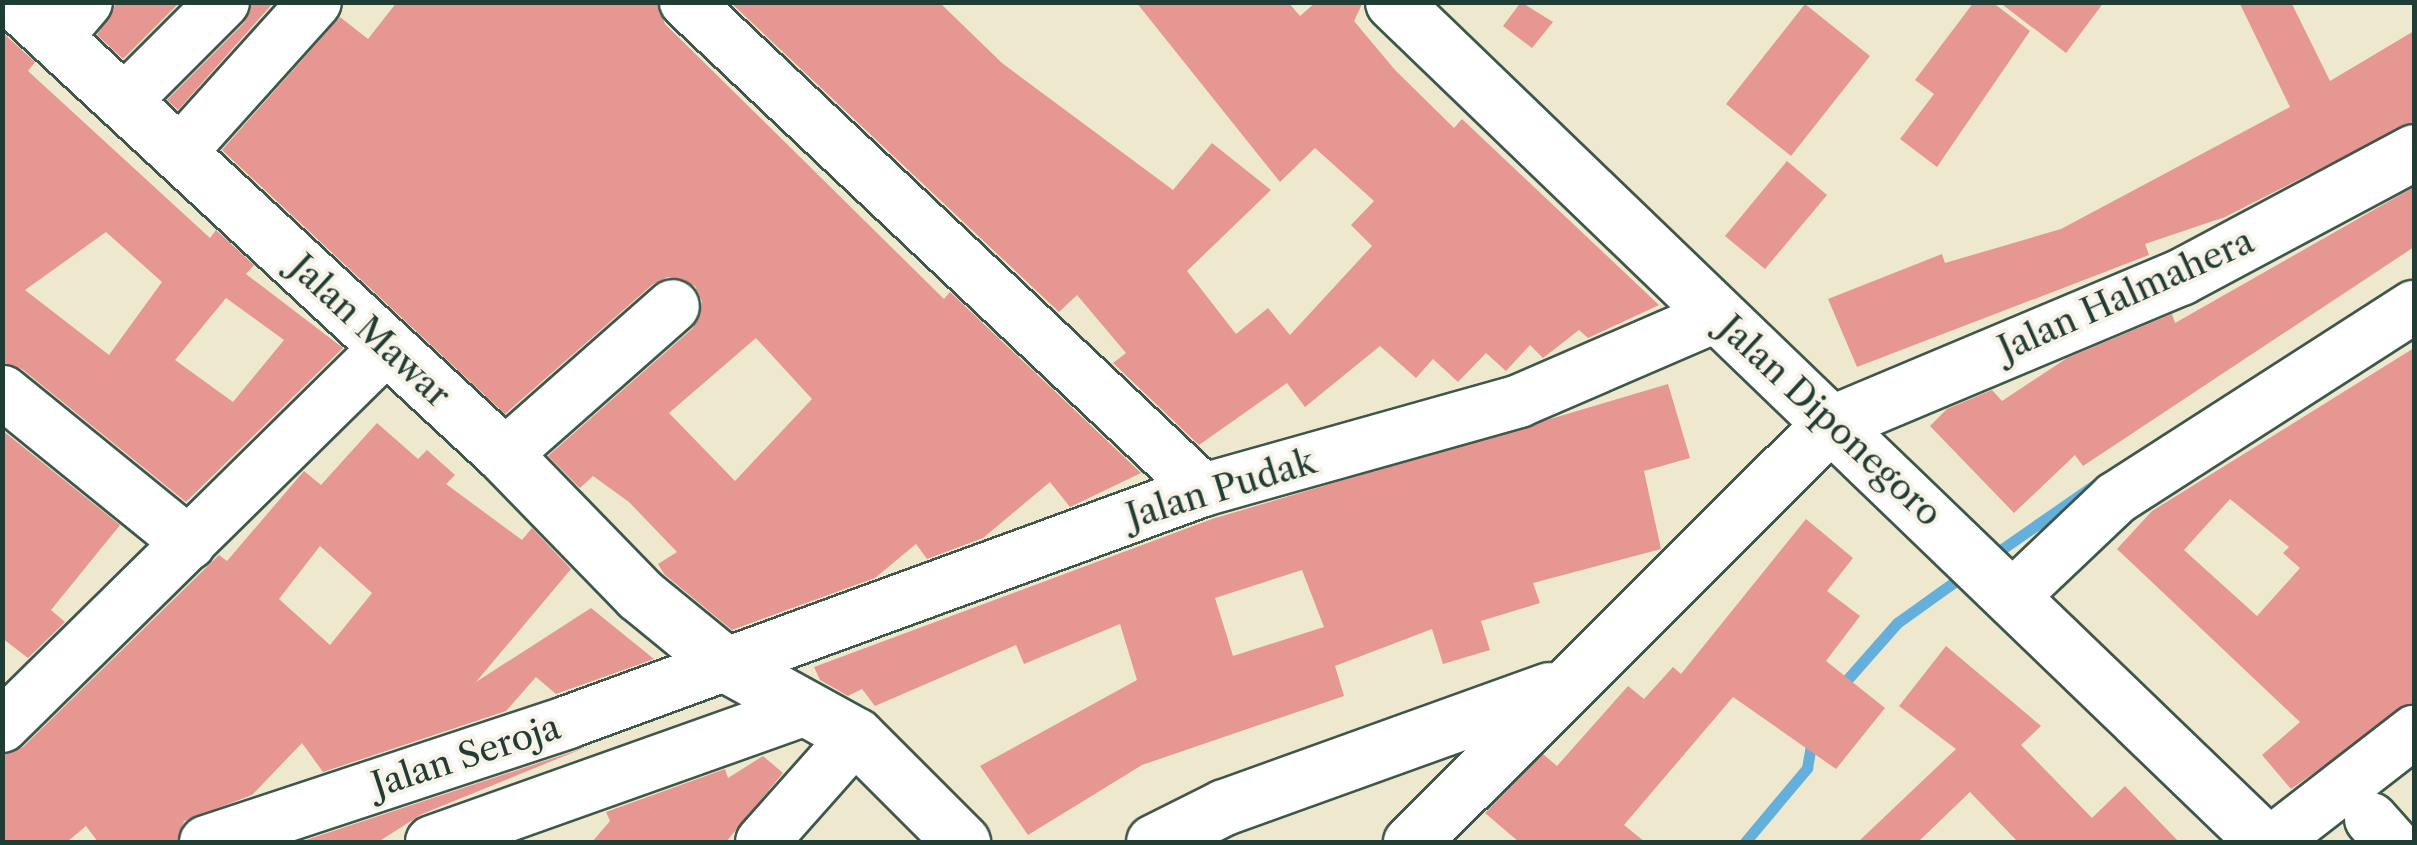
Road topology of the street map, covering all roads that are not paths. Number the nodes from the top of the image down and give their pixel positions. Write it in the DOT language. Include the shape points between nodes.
graph roads {
  1 [pos="223,2"];
  2 [pos="316,2"];
  3 [pos="686,2"];
  4 [pos="1393,2"];
  5 [pos="53,14"];
  6 [pos="124,101"];
  7 [pos="2414,152"];
  8 [pos="179,153"];
  9 [pos="673,306"];
  10 [pos="2414,307"];
  11 [pos="1718,315"];
  12 [pos="387,347"];
  13 [pos="3,392"];
  14 [pos="1830,424"];
  15 [pos="504,455"];
  16 [pos="1203,490"];
  17 [pos="189,544"];
  18 [pos="2008,587"];
  19 [pos="722,662"];
  20 [pos="1557,687"];
  21 [pos="806,709"];
  22 [pos="2,726"];
  23 [pos="2414,732"];
  24 [pos="856,736"];
  25 [pos="206,842"];
  26 [pos="432,842"];
  27 [pos="762,842"];
  28 [pos="962,842"];
  29 [pos="1154,842"];
  30 [pos="1411,842"];
  31 [pos="2268,842"];
  1 -- 6 [label="street"];
  2 -- 8 [label="street"];
  3 -- 16 [label="street"];
  4 -- 11 [label="main road, Jalan Diponegoro"];
  5 -- 6 [label="main road, Jalan Mawar"];
  6 -- 8 [label="main road, Jalan Mawar"];
  7 -- 14 [label="main road, Jalan Halmahera" via="2180,277"];
  8 -- 12 [label="main road, Jalan Mawar"];
  9 -- 15 [label="street"];
  10 -- 18 [label="street" via="2116,498"];
  11 -- 14 [label="main road, Jalan Diponegoro"];
  11 -- 16 [label="street, Jalan Pudak" via="1519,400"];
  12 -- 15 [label="main road, Jalan Mawar"];
  12 -- 17 [label="street"];
  13 -- 17 [label="street"];
  14 -- 18 [label="main road, Jalan Diponegoro"];
  14 -- 20 [label="main road"];
  15 -- 19 [label="main road, Jalan Mawar" via="639,594"];
  16 -- 19 [label="street, Jalan Pudak"];
  17 -- 22 [label="street"];
  18 -- 31 [label="main road, Jalan Diponegoro"];
  19 -- 21 [label="main road, Jalan Mawar"];
  19 -- 25 [label="street, Jalan Seroja"];
  20 -- 29 [label="main road" via="1224,807"];
  20 -- 30 [label="main road"];
  21 -- 24 [label="main road, Jalan Mawar"];
  21 -- 26 [label="street"];
  23 -- 31 [label="street"];
  24 -- 27 [label="street"];
  24 -- 28 [label="main road, Jalan Mawar"];
}
